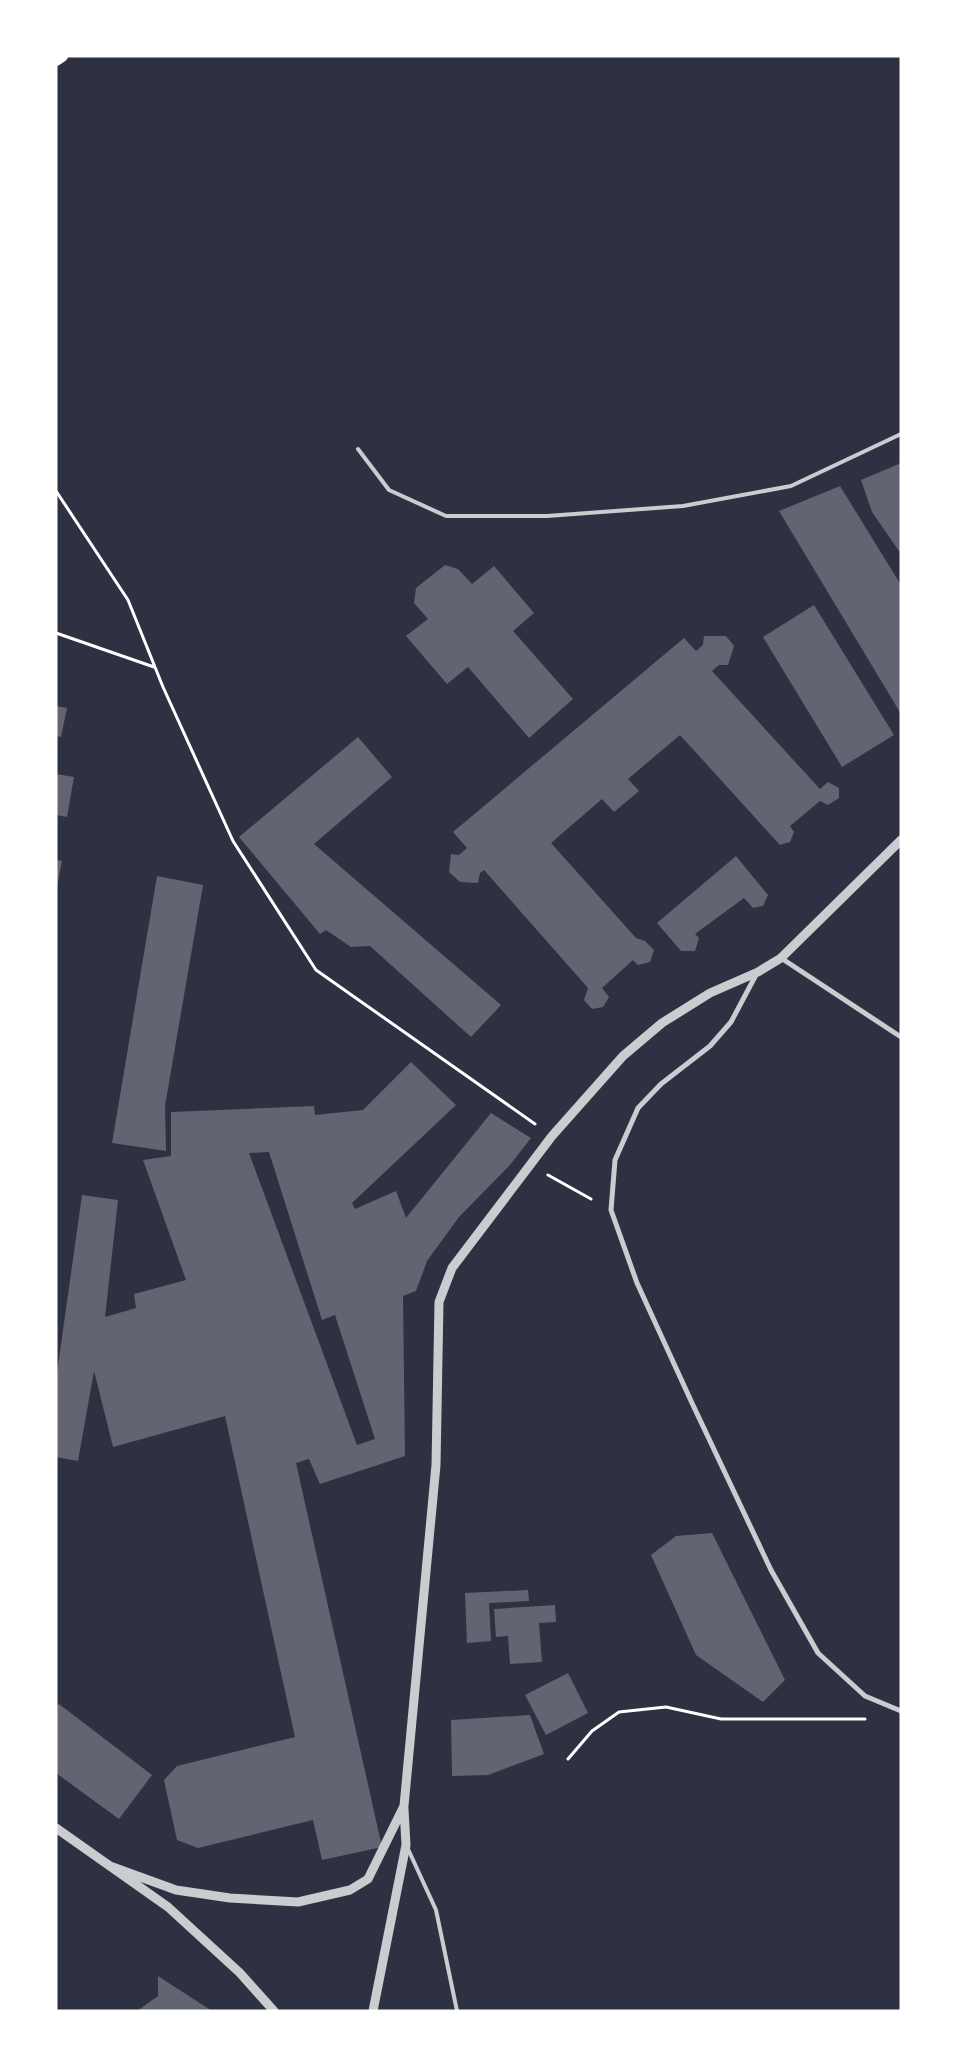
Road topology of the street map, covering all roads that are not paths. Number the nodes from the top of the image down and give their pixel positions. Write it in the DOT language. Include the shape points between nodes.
graph roads {
  1 [pos="62,56"];
  2 [pos="56,60"];
  3 [pos="901,434"];
  4 [pos="358,449"];
  5 [pos="901,840"];
  6 [pos="781,958"];
  7 [pos="758,972"];
  8 [pos="901,1037"];
  9 [pos="901,1711"];
  10 [pos="404,1806"];
  11 [pos="56,1828"];
  12 [pos="406,1845"];
  13 [pos="110,1866"];
  14 [pos="274,2011"];
  15 [pos="373,2011"];
  16 [pos="457,2011"];
  1 -- 2 [label="main road"];
  3 -- 4 [label="lane" via="791,486 683,506 546,516 446,516 389,490"];
  5 -- 6 [label="street"];
  6 -- 7 [label="street"];
  6 -- 8 [label="street"];
  7 -- 9 [label="street" via="730,1022 710,1046 661,1084 638,1108 615,1160 611,1210 637,1283 692,1404 771,1570 818,1653 865,1696"];
  7 -- 10 [label="street" via="710,993 662,1023 624,1056 552,1136 452,1268 439,1302 436,1465"];
  10 -- 12 [label="street"];
  10 -- 13 [label="street" via="368,1879 350,1890 298,1902 230,1898 176,1890"];
  11 -- 13 [label="street"];
  12 -- 15 [label="street"];
  12 -- 16 [label="lane" via="436,1910"];
  13 -- 14 [label="street" via="168,1907 240,1973"];
}
